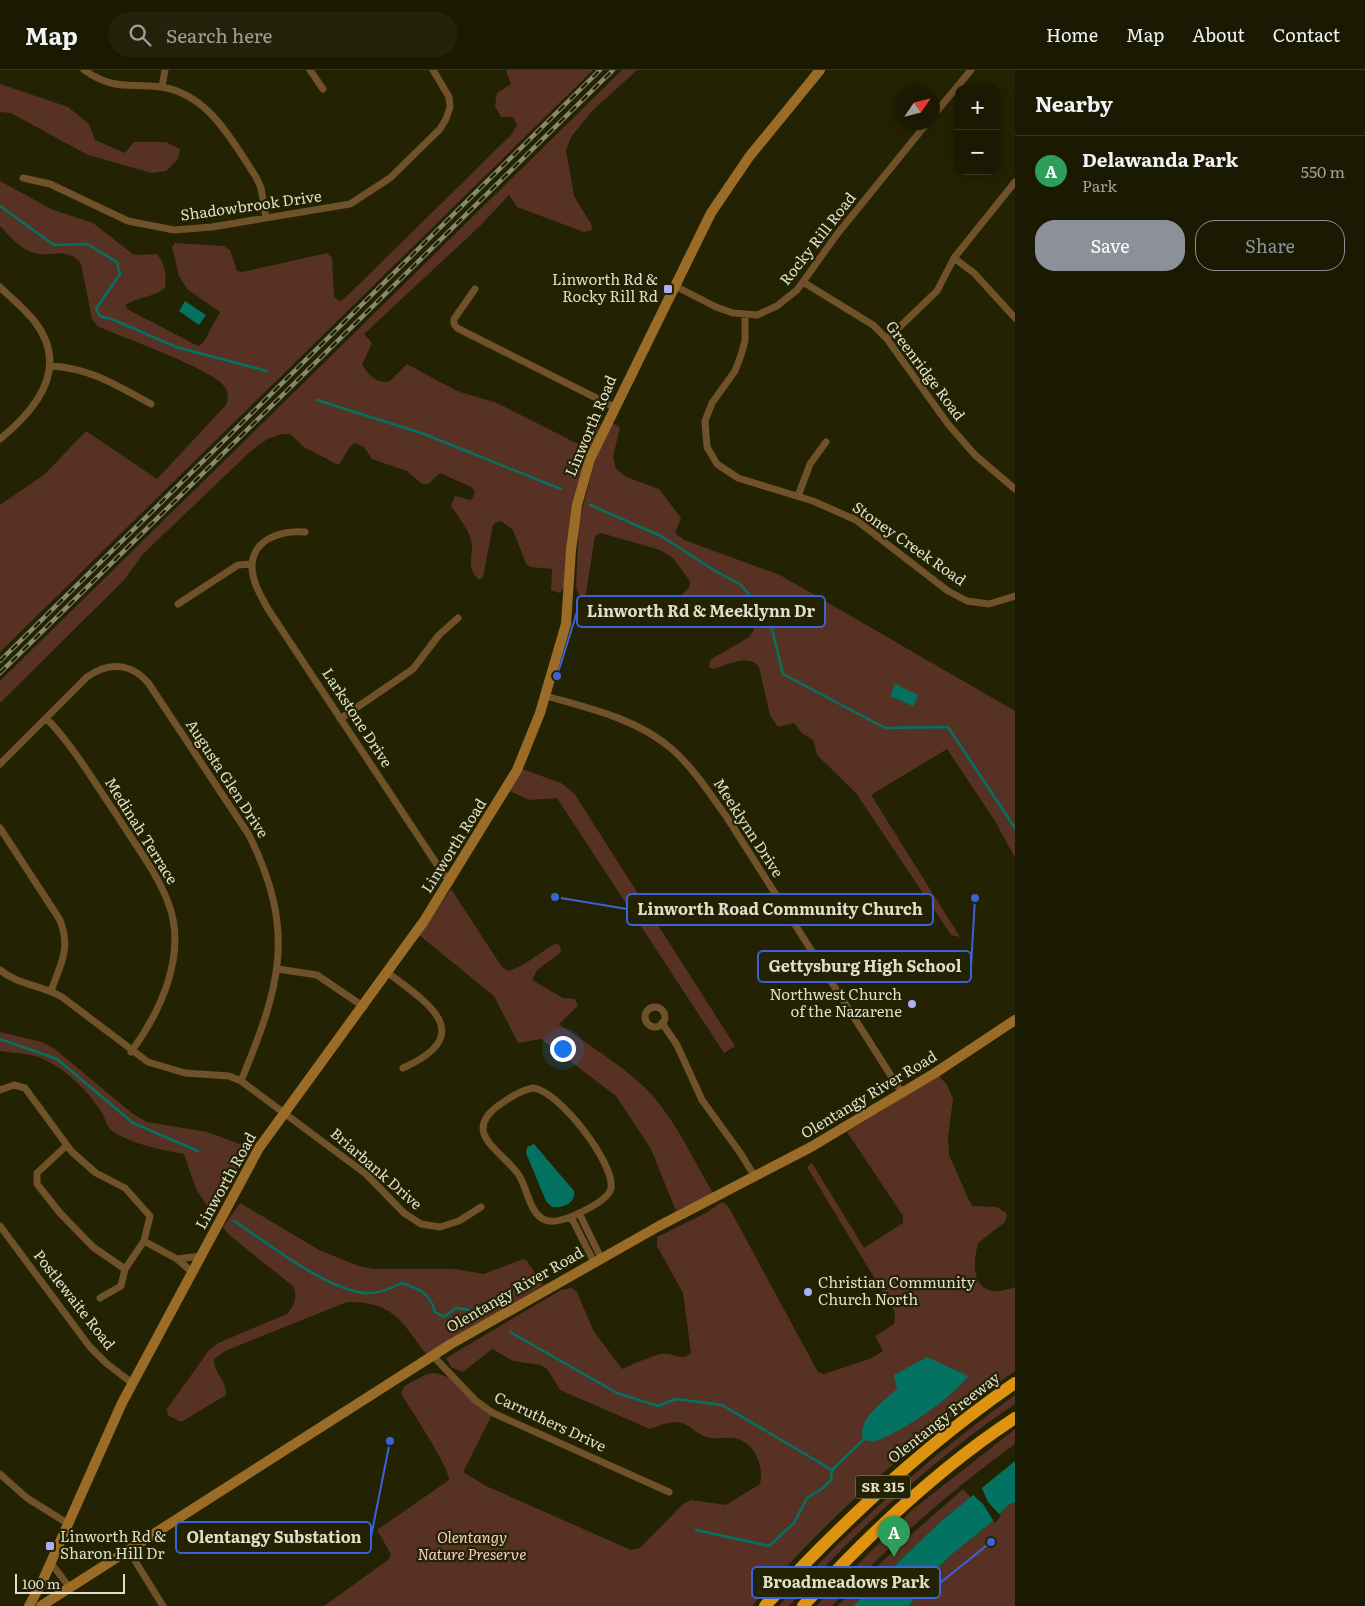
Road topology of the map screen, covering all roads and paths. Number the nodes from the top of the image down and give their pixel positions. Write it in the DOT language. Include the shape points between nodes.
graph roads {
  1 [pos="84,70"];
  2 [pos="165,70"];
  3 [pos="310,70"];
  4 [pos="434,70"];
  5 [pos="820,70"];
  6 [pos="971,70"];
  7 [pos="162,87"];
  8 [pos="323,89"];
  9 [pos="940,107"];
  10 [pos="922,130"];
  11 [pos="23,178"];
  12 [pos="1015,182"];
  13 [pos="266,218"];
  14 [pos="954,258"];
  15 [pos="803,282"];
  16 [pos="675,286"];
  17 [pos="0,287"];
  18 [pos="475,289"];
  19 [pos="745,315"];
  20 [pos="1015,318"];
  21 [pos="887,339"];
  22 [pos="50,366"];
  23 [pos="151,404"];
  24 [pos="614,406"];
  25 [pos="0,439"];
  26 [pos="826,442"];
  27 [pos="1015,488"];
  28 [pos="798,496"];
  29 [pos="305,532"];
  30 [pos="252,564"];
  31 [pos="1015,596"];
  32 [pos="178,604"];
  33 [pos="458,618"];
  34 [pos="546,696"];
  35 [pos="47,719"];
  36 [pos="340,719"];
  37 [pos="0,764"];
  38 [pos="0,828"];
  39 [pos="450,882"];
  40 [pos="278,969"];
  41 [pos="0,970"];
  42 [pos="388,973"];
  43 [pos="51,990"];
  44 [pos="364,1006"];
  45 [pos="1015,1020"];
  46 [pos="662,1023"];
  47 [pos="131,1052"];
  48 [pos="403,1068"];
  49 [pos="241,1081"];
  50 [pos="0,1090"];
  51 [pos="902,1093"];
  52 [pos="285,1112"];
  53 [pos="66,1146"];
  54 [pos="755,1177"];
  55 [pos="482,1207"];
  56 [pos="579,1213"];
  57 [pos="571,1217"];
  58 [pos="0,1226"];
  59 [pos="144,1240"];
  60 [pos="201,1256"];
  61 [pos="177,1259"];
  62 [pos="598,1260"];
  63 [pos="125,1269"];
  64 [pos="192,1272"];
  65 [pos="100,1298"];
  66 [pos="432,1356"];
  67 [pos="132,1383"];
  68 [pos="1015,1383"];
  69 [pos="1015,1418"];
  70 [pos="0,1474"];
  71 [pos="669,1492"];
  72 [pos="67,1523"];
  73 [pos="129,1551"];
  74 [pos="51,1563"];
  75 [pos="70,1588"];
  76 [pos="29,1606"];
  77 [pos="41,1606"];
  78 [pos="163,1606"];
  79 [pos="765,1606"];
  80 [pos="803,1606"];
  1 -- 7 [label="street" via="96,78 123,86"];
  2 -- 7 [label="street"];
  3 -- 8 [label="street"];
  4 -- 13 [label="street, Shadowbrook Drive" via="447,92 450,107 440,130 390,178 350,204"];
  5 -- 16 [label="main road, Linworth Road" via="729,184"];
  6 -- 9 [label="street"];
  7 -- 13 [label="street" via="192,98 216,119 256,177"];
  10 -- 15 [label="street, Rocky Rill Road" via="838,233"];
  11 -- 13 [label="street, Shadowbrook Drive" via="50,184 143,226 174,230"];
  12 -- 14 [label="street"];
  14 -- 20 [label="street" via="974,273"];
  14 -- 21 [label="street" via="937,291"];
  15 -- 19 [label="street, Rocky Rill Road" via="768,312"];
  15 -- 21 [label="street, Greenridge Road" via="873,325"];
  16 -- 19 [label="street, Rocky Rill Road" via="724,311"];
  16 -- 24 [label="main road, Linworth Road"];
  17 -- 22 [label="street" via="41,330"];
  18 -- 24 [label="street" via="454,319 454,324"];
  19 -- 28 [label="street, Stoney Creek Road" via="745,341 735,371 712,403 705,421 707,447 726,472"];
  21 -- 27 [label="street, Greenridge Road" via="948,424 975,455"];
  22 -- 23 [label="street" via="90,372"];
  22 -- 25 [label="street" via="41,395 17,425"];
  24 -- 34 [label="main road, Linworth Road" via="590,459 577,505 566,624"];
  26 -- 28 [label="street" via="810,464"];
  28 -- 31 [label="street, Stoney Creek Road" via="856,520 948,591 967,601 989,604"];
  29 -- 30 [label="street" via="290,530 268,539"];
  30 -- 32 [label="street" via="238,565"];
  30 -- 36 [label="street, Larkstone Drive" via="257,588 268,609"];
  33 -- 36 [label="street" via="439,635 413,669"];
  34 -- 39 [label="main road, Linworth Road" via="517,770"];
  34 -- 51 [label="street, Meeklynn Drive" via="591,709 648,732 673,750 696,774"];
  35 -- 37 [label="street"];
  35 -- 40 [label="street, Augusta Glen Drive" via="87,677 98,670 126,667 144,678 249,835 267,876 276,913"];
  35 -- 47 [label="street, Medinah Terrace" via="65,738 92,778 153,871 169,904 173,964 152,1018"];
  36 -- 39 [label="street, Larkstone Drive"];
  38 -- 43 [label="street" via="60,920 66,935 66,952"];
  39 -- 42 [label="main road, Linworth Road"];
  40 -- 44 [label="street" via="317,975"];
  40 -- 49 [label="street, Augusta Glen Drive" via="266,1018"];
  41 -- 43 [label="street" via="14,980"];
  42 -- 44 [label="main road, Linworth Road"];
  42 -- 48 [label="street" via="425,1000 442,1031 434,1050"];
  43 -- 47 [label="street"];
  44 -- 52 [label="main road, Linworth Road"];
  45 -- 51 [label="main road, Olentangy River Road"];
  46 -- 54 [label="street" via="677,1045 702,1100"];
  47 -- 49 [label="street" via="162,1068 229,1076"];
  49 -- 52 [label="street, Briarbank Drive"];
  50 -- 53 [label="street" via="14,1085 25,1088"];
  51 -- 54 [label="main road, Olentangy River Road"];
  52 -- 55 [label="street, Briarbank Drive" via="366,1174 404,1214 420,1224 440,1227"];
  52 -- 60 [label="main road, Linworth Road" via="259,1148"];
  53 -- 59 [label="street" via="96,1173 125,1188 148,1212 150,1221"];
  53 -- 63 [label="street" via="38,1173 37,1184 92,1247"];
  54 -- 62 [label="main road, Olentangy River Road"];
  56 -- 57 [label="street"];
  56 -- 57 [label="street" via="605,1198 611,1186 592,1140 553,1098 540,1089 520,1092 488,1115 484,1125 485,1139 519,1176 538,1216 554,1222"];
  56 -- 62 [label="street"];
  57 -- 62 [label="street"];
  58 -- 67 [label="street, Postlewaite Road" via="90,1347"];
  59 -- 61 [label="street"];
  59 -- 63 [label="street"];
  60 -- 61 [label="street"];
  60 -- 64 [label="main road, Linworth Road"];
  61 -- 64 [label="street"];
  62 -- 66 [label="main road, Olentangy River Road"];
  63 -- 65 [label="street" via="121,1286"];
  64 -- 67 [label="main road, Linworth Road"];
  66 -- 71 [label="street, Carruthers Drive" via="475,1400 493,1413"];
  66 -- 73 [label="main road, Olentangy River Road"];
  67 -- 72 [label="main road, Linworth Road"];
  68 -- 79 [label="highway, Olentangy Freeway / SR 315" via="962,1420 872,1496 814,1552"];
  69 -- 80 [label="highway, SR 315" via="950,1466 891,1518"];
  70 -- 72 [label="street" via="27,1498"];
  72 -- 74 [label="main road, Linworth Road"];
  73 -- 75 [label="main road, Olentangy River Road"];
  73 -- 78 [label="street"];
  74 -- 75 [label="street"];
  74 -- 76 [label="main road, Linworth Road"];
  75 -- 77 [label="main road, Olentangy River Road"];
}
